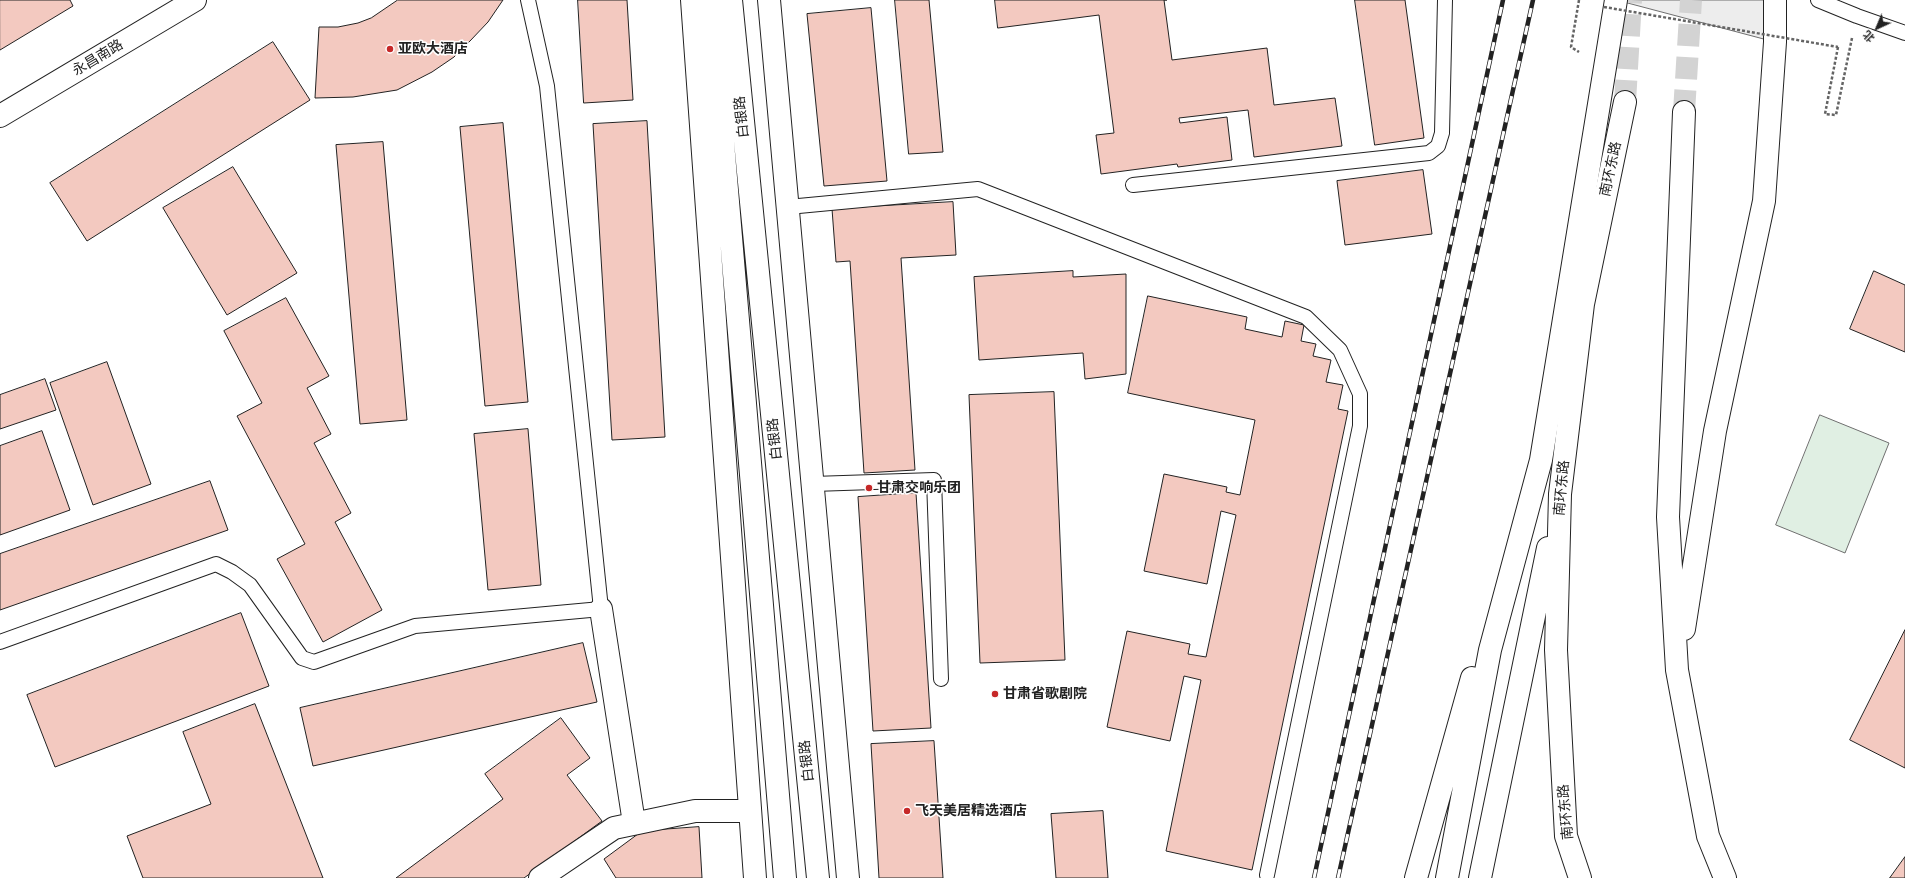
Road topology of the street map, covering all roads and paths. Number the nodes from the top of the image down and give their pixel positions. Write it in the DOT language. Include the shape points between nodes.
graph roads {
  1 [pos="195,0"];
  2 [pos="528,0"];
  3 [pos="692,0"];
  4 [pos="711,0"];
  5 [pos="731,0"];
  6 [pos="769,0"];
  7 [pos="1445,0"];
  8 [pos="1579,0"];
  9 [pos="1775,0"];
  10 [pos="1818,0"];
  11 [pos="1610,4"];
  12 [pos="1857,16"];
  13 [pos="1905,33"];
  14 [pos="1571,47"];
  15 [pos="1625,102"];
  16 [pos="1684,112"];
  17 [pos="0,116"];
  18 [pos="1133,185"];
  19 [pos="788,207"];
  20 [pos="813,484"];
  21 [pos="1560,494"];
  22 [pos="601,609"];
  23 [pos="0,642"];
  24 [pos="1490,650"];
  25 [pos="1677,670"];
  26 [pos="941,679"];
  27 [pos="750,811"];
  28 [pos="634,823"];
  29 [pos="1267,875"];
  30 [pos="540,878"];
  31 [pos="755,878"];
  32 [pos="785,878"];
  33 [pos="818,878"];
  34 [pos="848,878"];
  35 [pos="1416,878"];
  36 [pos="1447,878"];
  37 [pos="1480,878"];
  38 [pos="1580,878"];
  39 [pos="1724,878"];
  1 -- 17 [label="main road, 永昌南路"];
  2 -- 22 [label="lane" via="547,86"];
  3 -- 27 [label="main road"];
  4 -- 32 [label="main road, 白银路"];
  5 -- 33 [label="main road, 白银路"];
  6 -- 19 [label="main road"];
  7 -- 18 [label="lane" via="1442,133 1438,146 1430,153"];
  8 -- 14 [label="path"];
  9 -- 25 [label="main road" via="1775,42 1764,201 1715,431"];
  10 -- 12 [label="lane"];
  11 -- 12 [label="path, bridge" via="1838,47 1825,114 1836,115"];
  11 -- 24 [label="main road" via="1542,460"];
  12 -- 13 [label="lane"];
  15 -- 21 [label="main road, 南环东路" via="1583,304"];
  16 -- 25 [label="main road" via="1668,517"];
  19 -- 20 [label="main road"];
  19 -- 29 [label="lane" via="978,188 1306,316 1340,350 1360,394 1360,426"];
  20 -- 26 [label="lane" via="934,480"];
  20 -- 34 [label="main road"];
  21 -- 37 [label="main road"];
  21 -- 38 [label="main road, 南环东路" via="1556,650 1564,805 1566,836"];
  22 -- 23 [label="lane" via="415,626 314,662 302,658 250,585 216,564"];
  22 -- 28 [label="main road"];
  24 -- 35 [label="main road" via="1472,677"];
  24 -- 36 [label="main road"];
  25 -- 39 [label="main road" via="1708,836"];
  27 -- 28 [label="main road" via="695,811"];
  27 -- 31 [label="main road"];
  28 -- 30 [label="main road" via="614,828"];
}
